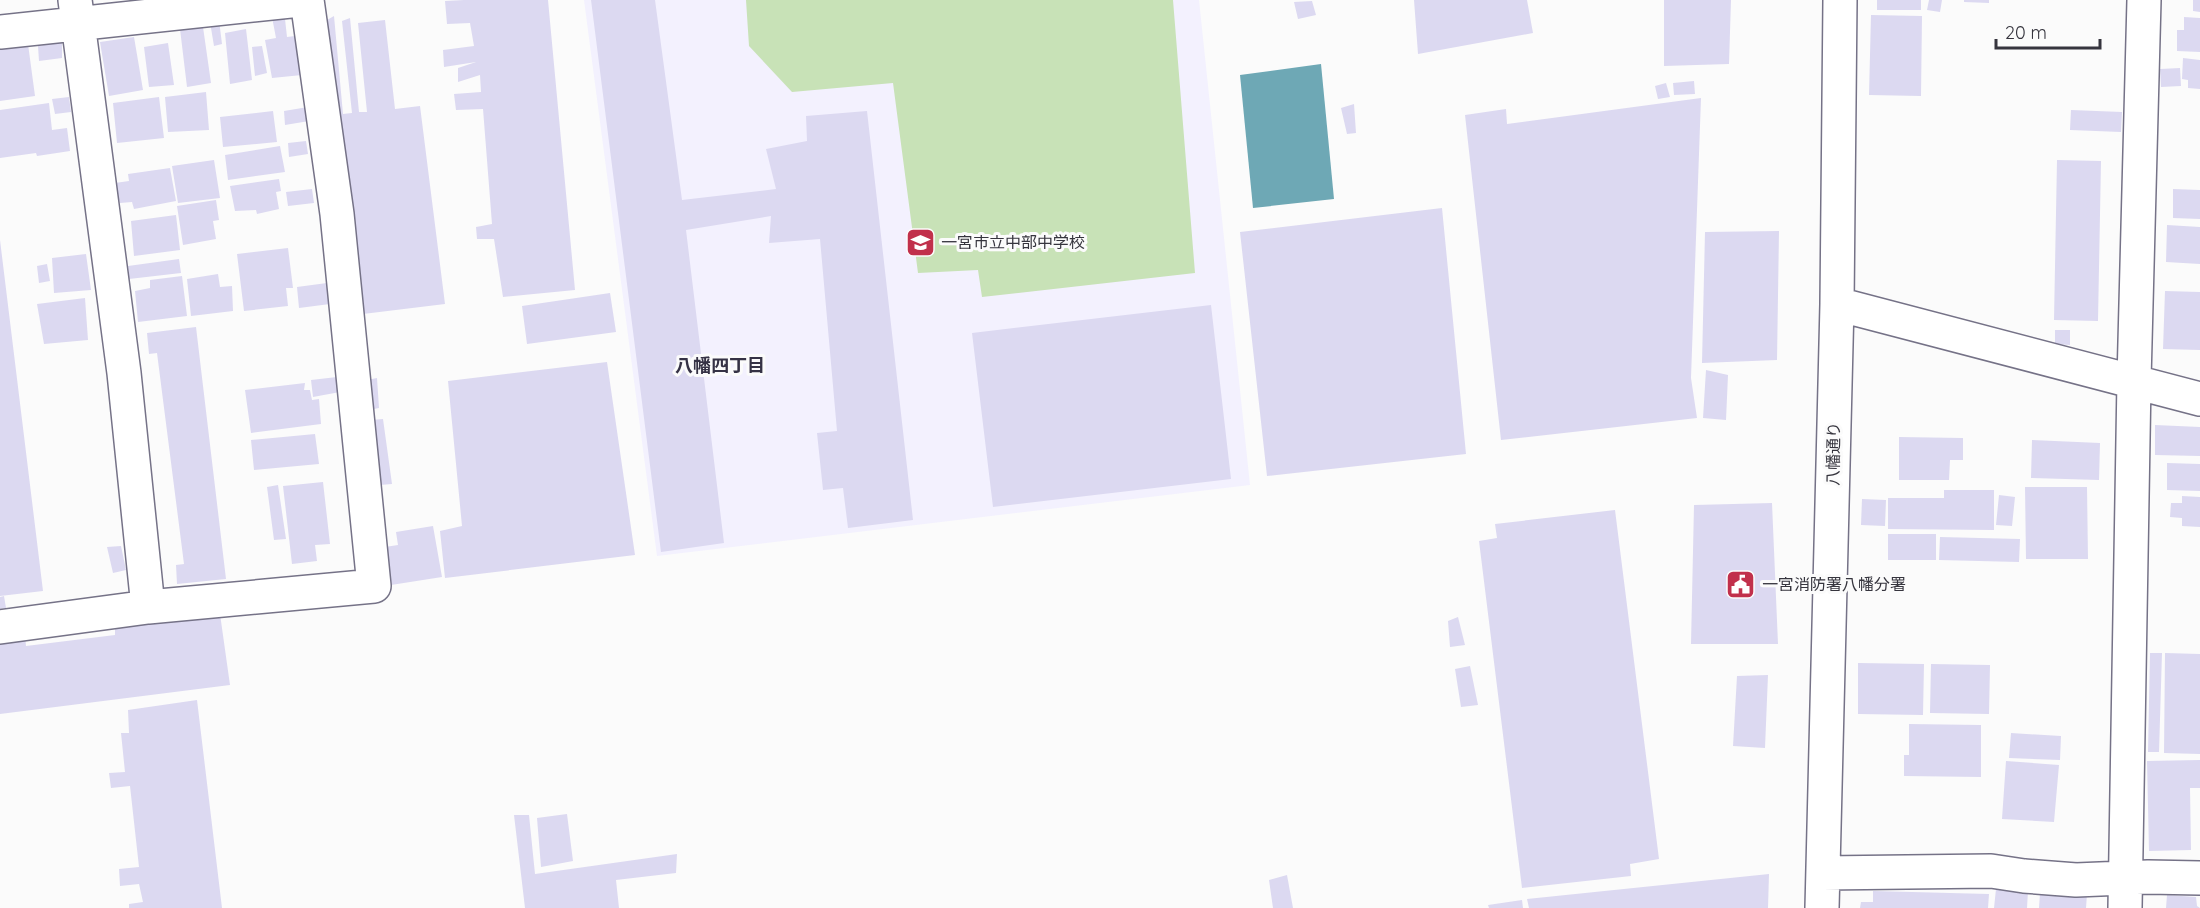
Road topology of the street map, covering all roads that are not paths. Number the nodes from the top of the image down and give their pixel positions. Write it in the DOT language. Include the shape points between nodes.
graph roads {
  1 [pos="300,0"];
  2 [pos="307,0"];
  3 [pos="1840,0"];
  4 [pos="2144,0"];
  5 [pos="76,12"];
  6 [pos="0,32"];
  7 [pos="1837,303"];
  8 [pos="2134,380"];
  9 [pos="2200,399"];
  10 [pos="148,607"];
  11 [pos="0,627"];
  12 [pos="1823,873"];
  13 [pos="2200,878"];
  14 [pos="2125,893"];
  15 [pos="1822,908"];
  1 -- 5 [label="street"];
  2 -- 10 [label="street" via="337,214 374,586"];
  3 -- 7 [label="street, 八幡通り"];
  4 -- 8 [label="street"];
  5 -- 6 [label="street"];
  5 -- 10 [label="street" via="122,362"];
  7 -- 8 [label="street"];
  7 -- 12 [label="street, 八幡通り"];
  8 -- 9 [label="street"];
  8 -- 14 [label="street"];
  10 -- 11 [label="street"];
  12 -- 14 [label="street" via="1991,871 2076,880"];
  12 -- 15 [label="street, 八幡通り"];
  13 -- 14 [label="street"];
}
